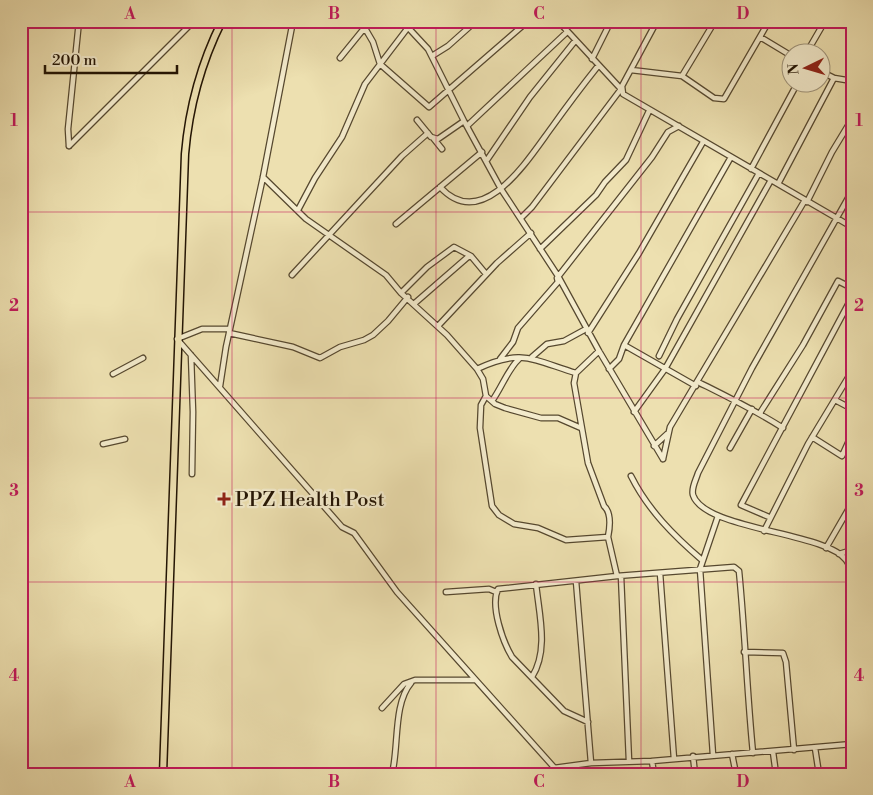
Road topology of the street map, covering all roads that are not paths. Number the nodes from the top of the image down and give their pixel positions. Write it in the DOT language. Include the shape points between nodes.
graph roads {
  1 [pos="79,21"];
  2 [pos="194,21"];
  3 [pos="222,21"];
  4 [pos="293,21"];
  5 [pos="402,21"];
  6 [pos="413,21"];
  7 [pos="476,21"];
  8 [pos="528,21"];
  9 [pos="558,21"];
  10 [pos="611,21"];
  11 [pos="657,21"];
  12 [pos="715,21"];
  13 [pos="769,21"];
  14 [pos="825,21"];
  15 [pos="410,27"];
  16 [pos="566,32"];
  17 [pos="760,37"];
  18 [pos="575,41"];
  19 [pos="813,42"];
  20 [pos="780,48"];
  21 [pos="432,56"];
  22 [pos="340,58"];
  23 [pos="592,59"];
  24 [pos="380,64"];
  25 [pos="598,66"];
  26 [pos="631,70"];
  27 [pos="682,76"];
  28 [pos="830,76"];
  29 [pos="852,76"];
  30 [pos="834,78"];
  31 [pos="851,82"];
  32 [pos="621,89"];
  33 [pos="449,90"];
  34 [pos="793,92"];
  35 [pos="649,110"];
  36 [pos="852,119"];
  37 [pos="417,120"];
  38 [pos="464,121"];
  39 [pos="467,126"];
  40 [pos="679,126"];
  41 [pos="428,133"];
  42 [pos="434,139"];
  43 [pos="703,142"];
  44 [pos="442,149"];
  45 [pos="482,152"];
  46 [pos="731,157"];
  47 [pos="487,160"];
  48 [pos="751,169"];
  49 [pos="759,173"];
  50 [pos="263,177"];
  51 [pos="771,180"];
  52 [pos="778,184"];
  53 [pos="440,187"];
  54 [pos="501,189"];
  55 [pos="852,191"];
  56 [pos="806,201"];
  57 [pos="298,210"];
  58 [pos="521,218"];
  59 [pos="835,218"];
  60 [pos="396,224"];
  61 [pos="852,227"];
  62 [pos="531,234"];
  63 [pos="330,235"];
  64 [pos="540,249"];
  65 [pos="469,256"];
  66 [pos="486,274"];
  67 [pos="292,275"];
  68 [pos="558,277"];
  69 [pos="852,288"];
  70 [pos="401,292"];
  71 [pos="408,297"];
  72 [pos="852,297"];
  73 [pos="414,303"];
  74 [pos="438,326"];
  75 [pos="230,331"];
  76 [pos="587,331"];
  77 [pos="178,339"];
  78 [pos="624,345"];
  79 [pos="599,351"];
  80 [pos="191,355"];
  81 [pos="659,356"];
  82 [pos="532,357"];
  83 [pos="142,358"];
  84 [pos="519,358"];
  85 [pos="500,359"];
  86 [pos="609,368"];
  87 [pos="477,369"];
  88 [pos="665,369"];
  89 [pos="852,372"];
  90 [pos="576,373"];
  91 [pos="112,374"];
  92 [pos="697,384"];
  93 [pos="220,386"];
  94 [pos="486,396"];
  95 [pos="735,400"];
  96 [pos="834,400"];
  97 [pos="492,401"];
  98 [pos="752,409"];
  99 [pos="852,409"];
  100 [pos="634,412"];
  101 [pos="760,413"];
  102 [pos="581,428"];
  103 [pos="783,428"];
  104 [pos="667,434"];
  105 [pos="852,434"];
  106 [pos="812,437"];
  107 [pos="126,438"];
  108 [pos="103,444"];
  109 [pos="654,446"];
  110 [pos="730,448"];
  111 [pos="192,474"];
  112 [pos="631,476"];
  113 [pos="852,503"];
  114 [pos="718,516"];
  115 [pos="769,518"];
  116 [pos="764,531"];
  117 [pos="608,537"];
  118 [pos="826,548"];
  119 [pos="852,550"];
  120 [pos="839,554"];
  121 [pos="702,560"];
  122 [pos="700,569"];
  123 [pos="660,573"];
  124 [pos="619,576"];
  125 [pos="576,581"];
  126 [pos="852,582"];
  127 [pos="536,584"];
  128 [pos="446,592"];
  129 [pos="496,592"];
  130 [pos="744,652"];
  131 [pos="532,677"];
  132 [pos="475,680"];
  133 [pos="412,682"];
  134 [pos="382,708"];
  135 [pos="588,722"];
  136 [pos="852,744"];
  137 [pos="815,748"];
  138 [pos="794,750"];
  139 [pos="773,752"];
  140 [pos="753,753"];
  141 [pos="732,754"];
  142 [pos="714,755"];
  143 [pos="693,756"];
  144 [pos="674,759"];
  145 [pos="652,761"];
  146 [pos="629,762"];
  147 [pos="591,763"];
  148 [pos="554,768"];
  149 [pos="163,774"];
  150 [pos="393,774"];
  151 [pos="548,774"];
  152 [pos="560,774"];
  153 [pos="654,774"];
  154 [pos="695,774"];
  155 [pos="736,774"];
  156 [pos="776,774"];
  157 [pos="819,774"];
  1 -- 2 [label="street" via="69,146"];
  3 -- 77 [label="highway" via="202,65 187,131"];
  4 -- 50 [label="street"];
  5 -- 15 [label="street"];
  6 -- 15 [label="street"];
  7 -- 21 [label="street"];
  8 -- 33 [label="street"];
  9 -- 16 [label="street"];
  10 -- 23 [label="street"];
  11 -- 26 [label="street"];
  12 -- 27 [label="street"];
  13 -- 17 [label="street"];
  14 -- 19 [label="street"];
  15 -- 21 [label="street"];
  15 -- 24 [label="street"];
  16 -- 18 [label="street"];
  16 -- 39 [label="street"];
  17 -- 20 [label="street"];
  17 -- 27 [label="street" via="724,99 714,98"];
  18 -- 23 [label="street"];
  18 -- 47 [label="street" via="530,97"];
  21 -- 33 [label="street"];
  22 -- 24 [label="street" via="366,30 374,42"];
  23 -- 25 [label="street"];
  24 -- 33 [label="street" via="429,107"];
  24 -- 57 [label="street" via="365,84 342,137"];
  25 -- 32 [label="street"];
  25 -- 54 [label="street" via="528,160"];
  26 -- 27 [label="street"];
  26 -- 32 [label="street"];
  28 -- 30 [label="street"];
  29 -- 31 [label="street"];
  30 -- 31 [label="street"];
  30 -- 52 [label="street"];
  32 -- 35 [label="street" via="627,98"];
  32 -- 58 [label="street"];
  33 -- 38 [label="street"];
  34 -- 48 [label="street"];
  35 -- 40 [label="street"];
  35 -- 64 [label="street" via="626,160 596,195"];
  36 -- 56 [label="street"];
  37 -- 41 [label="street"];
  38 -- 39 [label="street"];
  38 -- 42 [label="street" via="438,140"];
  39 -- 45 [label="street"];
  40 -- 43 [label="street"];
  40 -- 68 [label="street" via="668,132"];
  41 -- 42 [label="street"];
  41 -- 63 [label="street" via="402,156"];
  42 -- 44 [label="street"];
  43 -- 46 [label="street"];
  43 -- 76 [label="street" via="640,253"];
  45 -- 47 [label="street"];
  45 -- 53 [label="street"];
  46 -- 48 [label="street"];
  46 -- 78 [label="street"];
  47 -- 54 [label="street"];
  48 -- 49 [label="street"];
  49 -- 51 [label="street"];
  49 -- 81 [label="street"];
  50 -- 57 [label="street"];
  50 -- 75 [label="street"];
  51 -- 52 [label="street"];
  51 -- 88 [label="street"];
  52 -- 56 [label="street"];
  53 -- 54 [label="street" via="448,196 462,200 486,198"];
  53 -- 60 [label="street"];
  54 -- 58 [label="street"];
  55 -- 59 [label="street"];
  56 -- 59 [label="street"];
  56 -- 92 [label="street"];
  57 -- 63 [label="street"];
  58 -- 62 [label="street"];
  59 -- 61 [label="street"];
  59 -- 95 [label="street"];
  62 -- 64 [label="street"];
  62 -- 66 [label="street"];
  63 -- 67 [label="street"];
  63 -- 70 [label="street" via="386,275"];
  64 -- 68 [label="street"];
  65 -- 66 [label="street"];
  65 -- 70 [label="street" via="454,247 450,249"];
  65 -- 73 [label="street"];
  66 -- 74 [label="street"];
  68 -- 76 [label="street"];
  68 -- 85 [label="street" via="558,282 518,328 513,342"];
  69 -- 101 [label="street" via="838,281"];
  70 -- 71 [label="street"];
  71 -- 73 [label="street"];
  71 -- 75 [label="street" via="373,335 320,358 304,350"];
  72 -- 103 [label="street"];
  73 -- 74 [label="street"];
  74 -- 87 [label="street"];
  75 -- 77 [label="street" via="202,329"];
  75 -- 93 [label="street"];
  76 -- 79 [label="street"];
  76 -- 82 [label="street" via="564,341 546,344"];
  77 -- 80 [label="street"];
  77 -- 149 [label="highway"];
  78 -- 86 [label="street" via="619,359"];
  78 -- 88 [label="street"];
  79 -- 86 [label="street"];
  79 -- 90 [label="street"];
  80 -- 93 [label="street"];
  80 -- 111 [label="street"];
  82 -- 84 [label="street"];
  82 -- 90 [label="street"];
  83 -- 91 [label="street"];
  84 -- 85 [label="street"];
  84 -- 97 [label="street"];
  85 -- 87 [label="street"];
  86 -- 100 [label="street"];
  87 -- 94 [label="street" via="483,379"];
  88 -- 92 [label="street"];
  88 -- 100 [label="street"];
  89 -- 96 [label="street"];
  90 -- 102 [label="street" via="574,398"];
  92 -- 95 [label="street"];
  92 -- 104 [label="street"];
  93 -- 132 [label="street" via="342,527 354,533 397,592"];
  94 -- 97 [label="street"];
  94 -- 117 [label="street" via="481,406 480,428 490,498 498,516 566,540"];
  95 -- 98 [label="street"];
  95 -- 114 [label="street" via="693,489 696,500"];
  96 -- 99 [label="street"];
  96 -- 106 [label="street"];
  97 -- 102 [label="street" via="504,408 541,418 558,418"];
  98 -- 101 [label="street"];
  98 -- 110 [label="street"];
  100 -- 109 [label="street"];
  101 -- 103 [label="street"];
  102 -- 117 [label="street" via="588,463 607,509"];
  103 -- 115 [label="street" via="741,505"];
  104 -- 109 [label="street"];
  104 -- 109 [label="street" via="665,458 661,459"];
  105 -- 106 [label="street" via="842,456"];
  106 -- 115 [label="street"];
  107 -- 108 [label="street"];
  112 -- 121 [label="street" via="669,531"];
  113 -- 118 [label="street"];
  114 -- 116 [label="street"];
  114 -- 121 [label="street"];
  115 -- 116 [label="street"];
  116 -- 118 [label="street"];
  117 -- 124 [label="street"];
  118 -- 120 [label="street"];
  119 -- 120 [label="street"];
  120 -- 126 [label="street" via="849,564"];
  121 -- 122 [label="street"];
  122 -- 123 [label="street"];
  122 -- 130 [label="street" via="738,569"];
  122 -- 142 [label="street"];
  123 -- 124 [label="street"];
  123 -- 144 [label="street"];
  124 -- 125 [label="street"];
  124 -- 146 [label="street"];
  125 -- 127 [label="street"];
  125 -- 135 [label="street"];
  127 -- 129 [label="street" via="501,588"];
  127 -- 131 [label="street" via="542,653"];
  128 -- 129 [label="street" via="489,589"];
  129 -- 131 [label="street" via="506,647"];
  130 -- 138 [label="street" via="783,653"];
  130 -- 140 [label="street"];
  131 -- 135 [label="street" via="564,711"];
  132 -- 133 [label="street"];
  132 -- 148 [label="street"];
  133 -- 134 [label="street" via="404,684"];
  133 -- 150 [label="street" via="403,698"];
  135 -- 147 [label="street"];
  136 -- 137 [label="street"];
  137 -- 138 [label="street"];
  137 -- 157 [label="street"];
  138 -- 139 [label="street"];
  139 -- 140 [label="street"];
  139 -- 156 [label="street"];
  140 -- 141 [label="street"];
  141 -- 142 [label="street"];
  141 -- 155 [label="street"];
  142 -- 143 [label="street"];
  143 -- 144 [label="street"];
  143 -- 154 [label="street"];
  144 -- 145 [label="street"];
  145 -- 146 [label="street"];
  145 -- 153 [label="street"];
  146 -- 147 [label="street"];
  147 -- 148 [label="street"];
  148 -- 151 [label="street"];
  148 -- 152 [label="street"];
}
